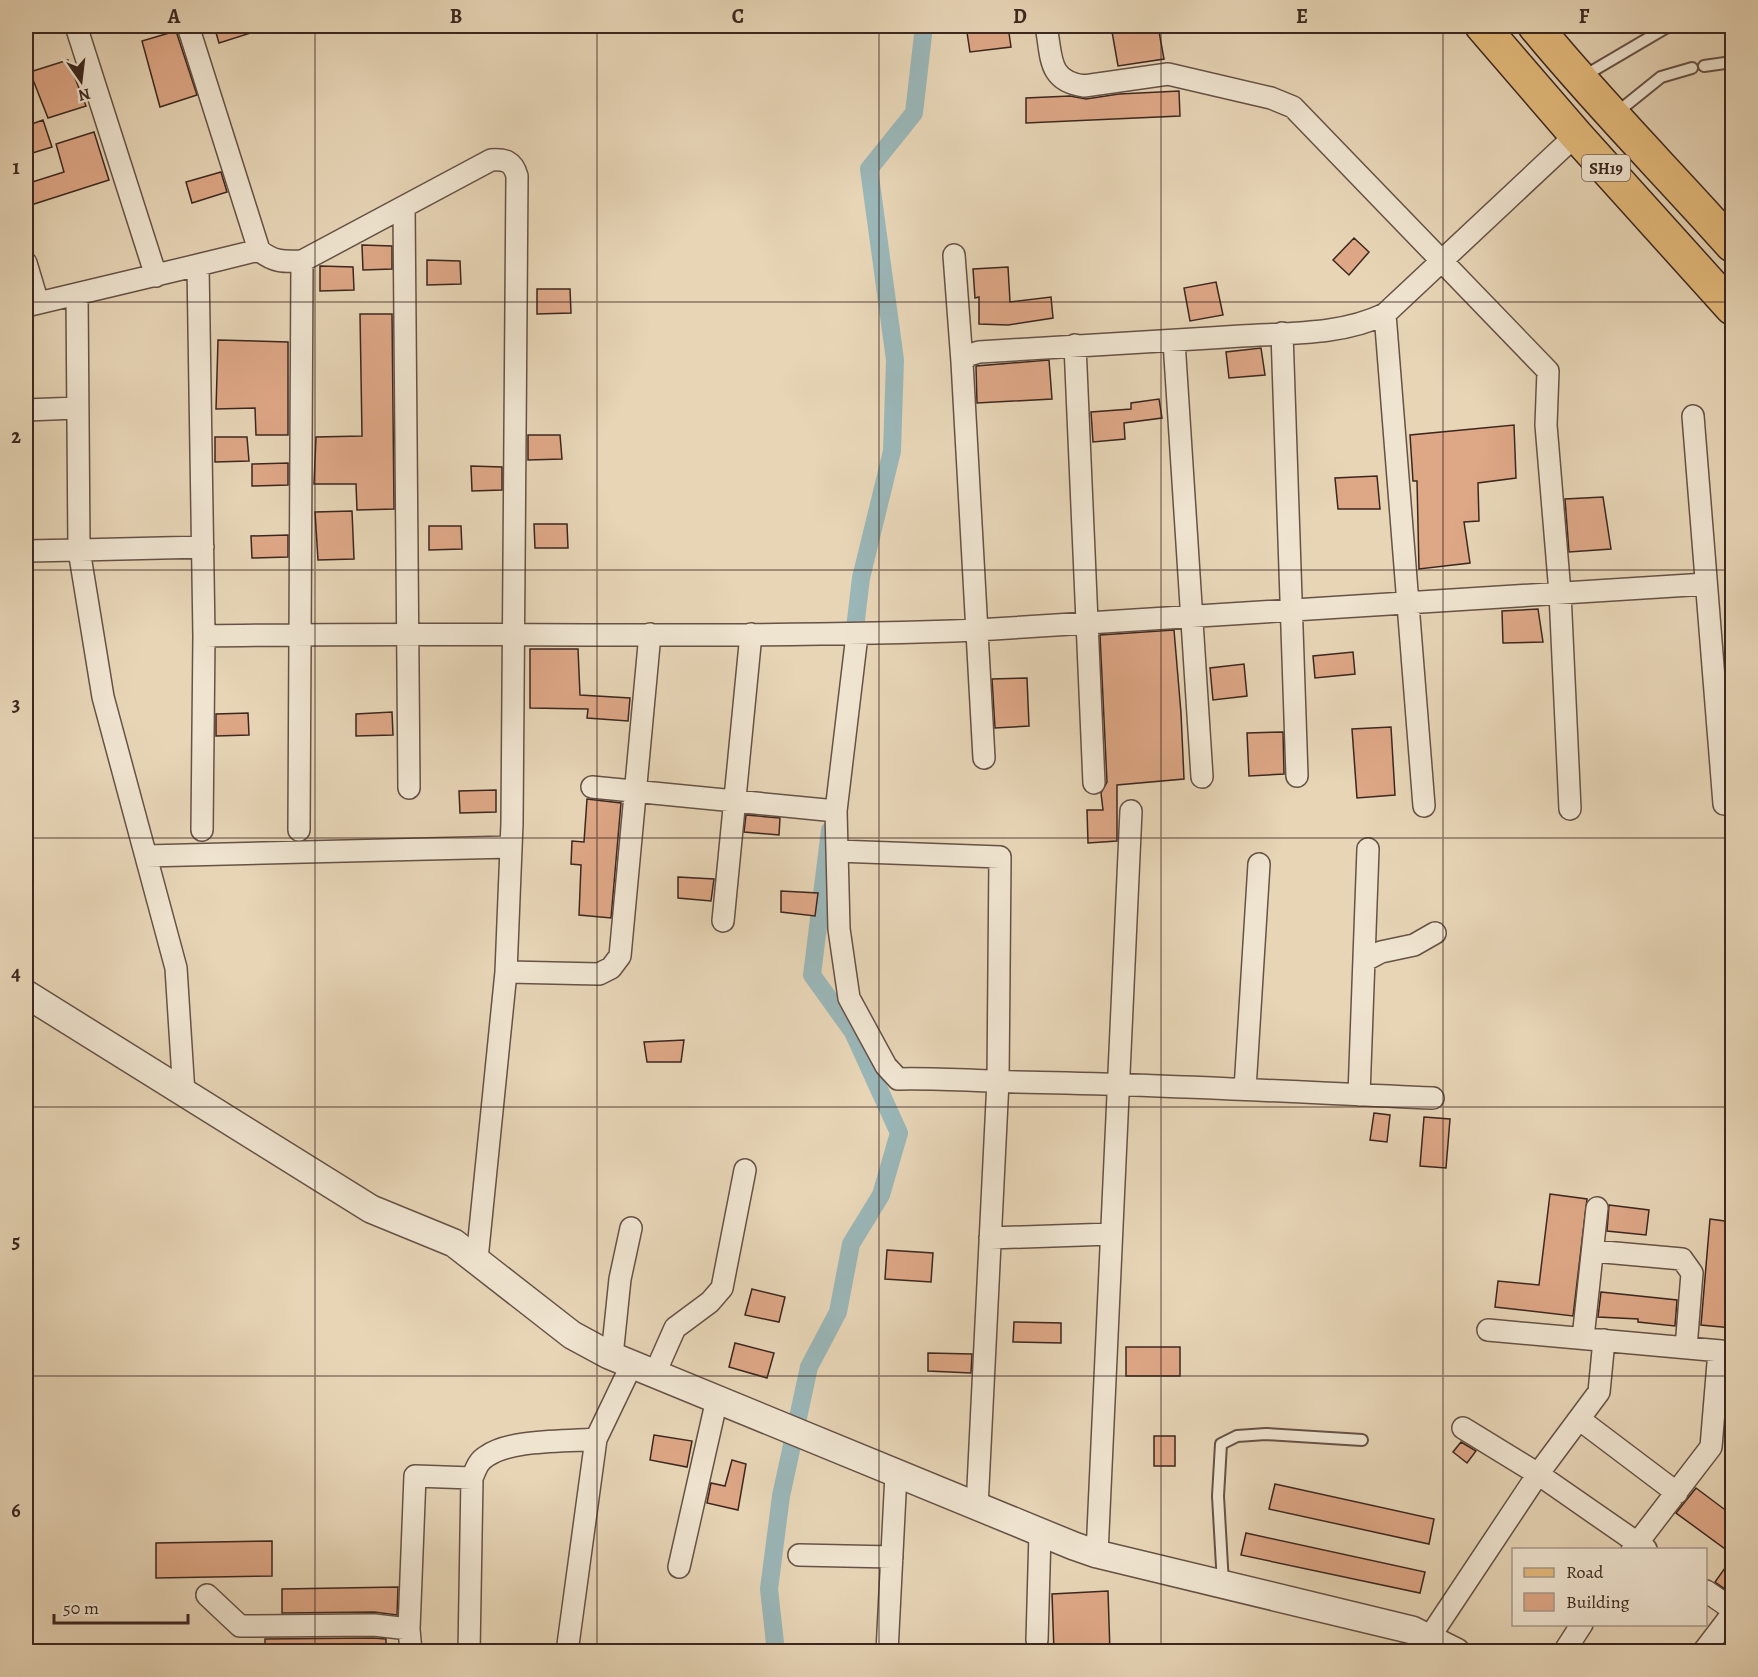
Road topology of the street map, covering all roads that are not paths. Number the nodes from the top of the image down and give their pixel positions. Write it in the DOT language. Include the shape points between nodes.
graph roads {
  1 [pos="76,26"];
  2 [pos="188,26"];
  3 [pos="1046,26"];
  4 [pos="1482,26"];
  5 [pos="1535,26"];
  6 [pos="1669,26"];
  7 [pos="1732,62"];
  8 [pos="1704,66"];
  9 [pos="1692,68"];
  10 [pos="1578,79"];
  11 [pos="1614,114"];
  12 [pos="1576,135"];
  13 [pos="404,207"];
  14 [pos="1732,245"];
  15 [pos="259,250"];
  16 [pos="954,255"];
  17 [pos="302,261"];
  18 [pos="1441,261"];
  19 [pos="26,263"];
  20 [pos="198,265"];
  21 [pos="156,276"];
  22 [pos="77,294"];
  23 [pos="32,305"];
  24 [pos="1732,308"];
  25 [pos="1385,314"];
  26 [pos="1282,333"];
  27 [pos="1174,341"];
  28 [pos="1075,345"];
  29 [pos="962,362"];
  30 [pos="77,408"];
  31 [pos="26,410"];
  32 [pos="1693,416"];
  33 [pos="202,547"];
  34 [pos="79,550"];
  35 [pos="26,551"];
  36 [pos="1706,584"];
  37 [pos="1560,593"];
  38 [pos="1408,603"];
  39 [pos="1292,610"];
  40 [pos="1192,616"];
  41 [pos="1087,623"];
  42 [pos="977,630"];
  43 [pos="408,633"];
  44 [pos="513,633"];
  45 [pos="300,634"];
  46 [pos="650,634"];
  47 [pos="751,634"];
  48 [pos="857,635"];
  49 [pos="204,636"];
  50 [pos="984,758"];
  51 [pos="1297,776"];
  52 [pos="1202,777"];
  53 [pos="1094,783"];
  54 [pos="592,787"];
  55 [pos="409,788"];
  56 [pos="634,791"];
  57 [pos="735,801"];
  58 [pos="1724,804"];
  59 [pos="1424,806"];
  60 [pos="1570,808"];
  61 [pos="836,811"];
  62 [pos="1131,811"];
  63 [pos="202,830"];
  64 [pos="299,830"];
  65 [pos="511,848"];
  66 [pos="1368,849"];
  67 [pos="837,851"];
  68 [pos="146,856"];
  69 [pos="1259,864"];
  70 [pos="723,921"];
  71 [pos="1435,933"];
  72 [pos="1364,961"];
  73 [pos="506,972"];
  74 [pos="26,994"];
  75 [pos="998,1082"];
  76 [pos="1118,1083"];
  77 [pos="1245,1089"];
  78 [pos="184,1094"];
  79 [pos="1359,1095"];
  80 [pos="1433,1098"];
  81 [pos="745,1170"];
  82 [pos="1597,1208"];
  83 [pos="631,1228"];
  84 [pos="1111,1234"];
  85 [pos="990,1238"];
  86 [pos="1593,1251"];
  87 [pos="477,1259"];
  88 [pos="1488,1330"];
  89 [pos="1594,1339"];
  90 [pos="1686,1348"];
  91 [pos="1726,1352"];
  92 [pos="633,1364"];
  93 [pos="717,1399"];
  94 [pos="1579,1419"];
  95 [pos="1463,1428"];
  96 [pos="596,1439"];
  97 [pos="1362,1440"];
  98 [pos="896,1474"];
  99 [pos="1538,1474"];
  100 [pos="472,1478"];
  101 [pos="1677,1493"];
  102 [pos="977,1507"];
  103 [pos="1040,1533"];
  104 [pos="1638,1547"];
  105 [pos="1097,1554"];
  106 [pos="799,1555"];
  107 [pos="892,1557"];
  108 [pos="679,1566"];
  109 [pos="1222,1584"];
  110 [pos="1707,1592"];
  111 [pos="207,1595"];
  112 [pos="1732,1609"];
  113 [pos="1732,1614"];
  114 [pos="1581,1626"];
  115 [pos="409,1629"];
  116 [pos="1429,1638"];
  117 [pos="1038,1640"];
  118 [pos="411,1652"];
  119 [pos="469,1652"];
  120 [pos="567,1652"];
  121 [pos="887,1652"];
  122 [pos="1456,1652"];
  123 [pos="1564,1652"];
  124 [pos="1703,1652"];
  1 -- 21 [label="street"];
  2 -- 15 [label="street"];
  3 -- 18 [label="street" via="1054,68 1060,79 1072,84 1084,86 1168,74 1271,98 1293,108"];
  4 -- 12 [label="main road, SH19"];
  5 -- 10 [label="main road, SH19"];
  6 -- 10 [label="lane"];
  7 -- 8 [label="lane"];
  9 -- 11 [label="lane" via="1661,77"];
  10 -- 11 [label="main road, SH19"];
  11 -- 14 [label="main road, SH19"];
  12 -- 18 [label="street"];
  12 -- 24 [label="main road, SH19"];
  13 -- 17 [label="street"];
  13 -- 43 [label="street"];
  13 -- 44 [label="street" via="490,160 504,159 514,166 517,176"];
  15 -- 17 [label="street" via="274,260"];
  15 -- 20 [label="street"];
  16 -- 29 [label="street"];
  17 -- 45 [label="street"];
  18 -- 25 [label="street"];
  18 -- 37 [label="street" via="1548,371 1546,425"];
  19 -- 23 [label="street"];
  20 -- 21 [label="street"];
  20 -- 33 [label="street"];
  21 -- 22 [label="street"];
  22 -- 23 [label="street"];
  22 -- 30 [label="street"];
  25 -- 26 [label="street" via="1353,327"];
  25 -- 38 [label="street"];
  26 -- 27 [label="street"];
  26 -- 39 [label="street"];
  27 -- 28 [label="street"];
  27 -- 40 [label="street"];
  28 -- 29 [label="street" via="979,352"];
  28 -- 41 [label="street"];
  29 -- 42 [label="street"];
  30 -- 31 [label="street"];
  30 -- 34 [label="street"];
  32 -- 36 [label="street"];
  33 -- 34 [label="street"];
  33 -- 49 [label="street"];
  34 -- 35 [label="street"];
  34 -- 68 [label="street" via="103,697"];
  36 -- 37 [label="street"];
  36 -- 58 [label="street"];
  37 -- 38 [label="street"];
  37 -- 60 [label="street"];
  38 -- 39 [label="street"];
  38 -- 59 [label="street"];
  39 -- 40 [label="street"];
  39 -- 51 [label="street"];
  40 -- 41 [label="street"];
  40 -- 52 [label="street"];
  41 -- 42 [label="street"];
  41 -- 53 [label="street"];
  42 -- 48 [label="street"];
  42 -- 50 [label="street"];
  43 -- 44 [label="street"];
  43 -- 45 [label="street"];
  43 -- 55 [label="street"];
  44 -- 46 [label="street"];
  44 -- 65 [label="street"];
  45 -- 49 [label="street"];
  45 -- 64 [label="street"];
  46 -- 47 [label="street"];
  46 -- 56 [label="street"];
  47 -- 48 [label="street"];
  47 -- 57 [label="street"];
  48 -- 61 [label="street"];
  49 -- 63 [label="street"];
  54 -- 56 [label="street"];
  56 -- 57 [label="street"];
  56 -- 73 [label="street" via="620,956 611,968 599,974"];
  57 -- 61 [label="street"];
  57 -- 70 [label="street"];
  61 -- 67 [label="street"];
  62 -- 76 [label="street"];
  65 -- 68 [label="street"];
  65 -- 73 [label="street"];
  66 -- 72 [label="street"];
  67 -- 75 [label="street" via="839,928 849,999 886,1066 898,1080 949,1078"];
  67 -- 75 [label="street" via="1000,857"];
  68 -- 78 [label="street" via="176,968"];
  69 -- 77 [label="street"];
  71 -- 72 [label="street" via="1414,945 1381,952"];
  72 -- 79 [label="street"];
  73 -- 87 [label="street"];
  74 -- 78 [label="street"];
  75 -- 76 [label="street"];
  75 -- 85 [label="street"];
  76 -- 77 [label="street"];
  76 -- 84 [label="street"];
  77 -- 79 [label="street"];
  78 -- 87 [label="street" via="371,1209 454,1243"];
  79 -- 80 [label="street"];
  81 -- 92 [label="street" via="722,1288"];
  82 -- 86 [label="street"];
  83 -- 92 [label="street" via="620,1280"];
  84 -- 85 [label="street"];
  84 -- 105 [label="street"];
  85 -- 102 [label="street"];
  86 -- 89 [label="street"];
  86 -- 90 [label="street" via="1682,1260 1688,1265 1692,1273"];
  87 -- 92 [label="street" via="572,1335"];
  88 -- 89 [label="street"];
  89 -- 90 [label="street"];
  89 -- 94 [label="street" via="1599,1392"];
  90 -- 91 [label="street"];
  91 -- 101 [label="street" via="1712,1447"];
  92 -- 93 [label="street"];
  92 -- 96 [label="street"];
  93 -- 98 [label="street"];
  93 -- 108 [label="street"];
  94 -- 99 [label="street"];
  94 -- 101 [label="street"];
  95 -- 99 [label="street"];
  96 -- 100 [label="street" via="503,1447 477,1464"];
  96 -- 120 [label="street"];
  97 -- 109 [label="lane" via="1266,1434 1237,1436 1221,1444 1218,1496"];
  98 -- 102 [label="street"];
  98 -- 107 [label="street"];
  99 -- 104 [label="street"];
  99 -- 116 [label="street"];
  100 -- 115 [label="street" via="415,1476"];
  100 -- 119 [label="street"];
  101 -- 104 [label="street"];
  102 -- 103 [label="street"];
  103 -- 105 [label="street"];
  103 -- 117 [label="street"];
  105 -- 109 [label="street"];
  106 -- 107 [label="street"];
  107 -- 121 [label="street"];
  109 -- 116 [label="street" via="1412,1630"];
  110 -- 112 [label="street"];
  111 -- 115 [label="street" via="240,1626"];
  113 -- 124 [label="street"];
  114 -- 123 [label="street"];
  115 -- 118 [label="street"];
  116 -- 122 [label="street"];
}
